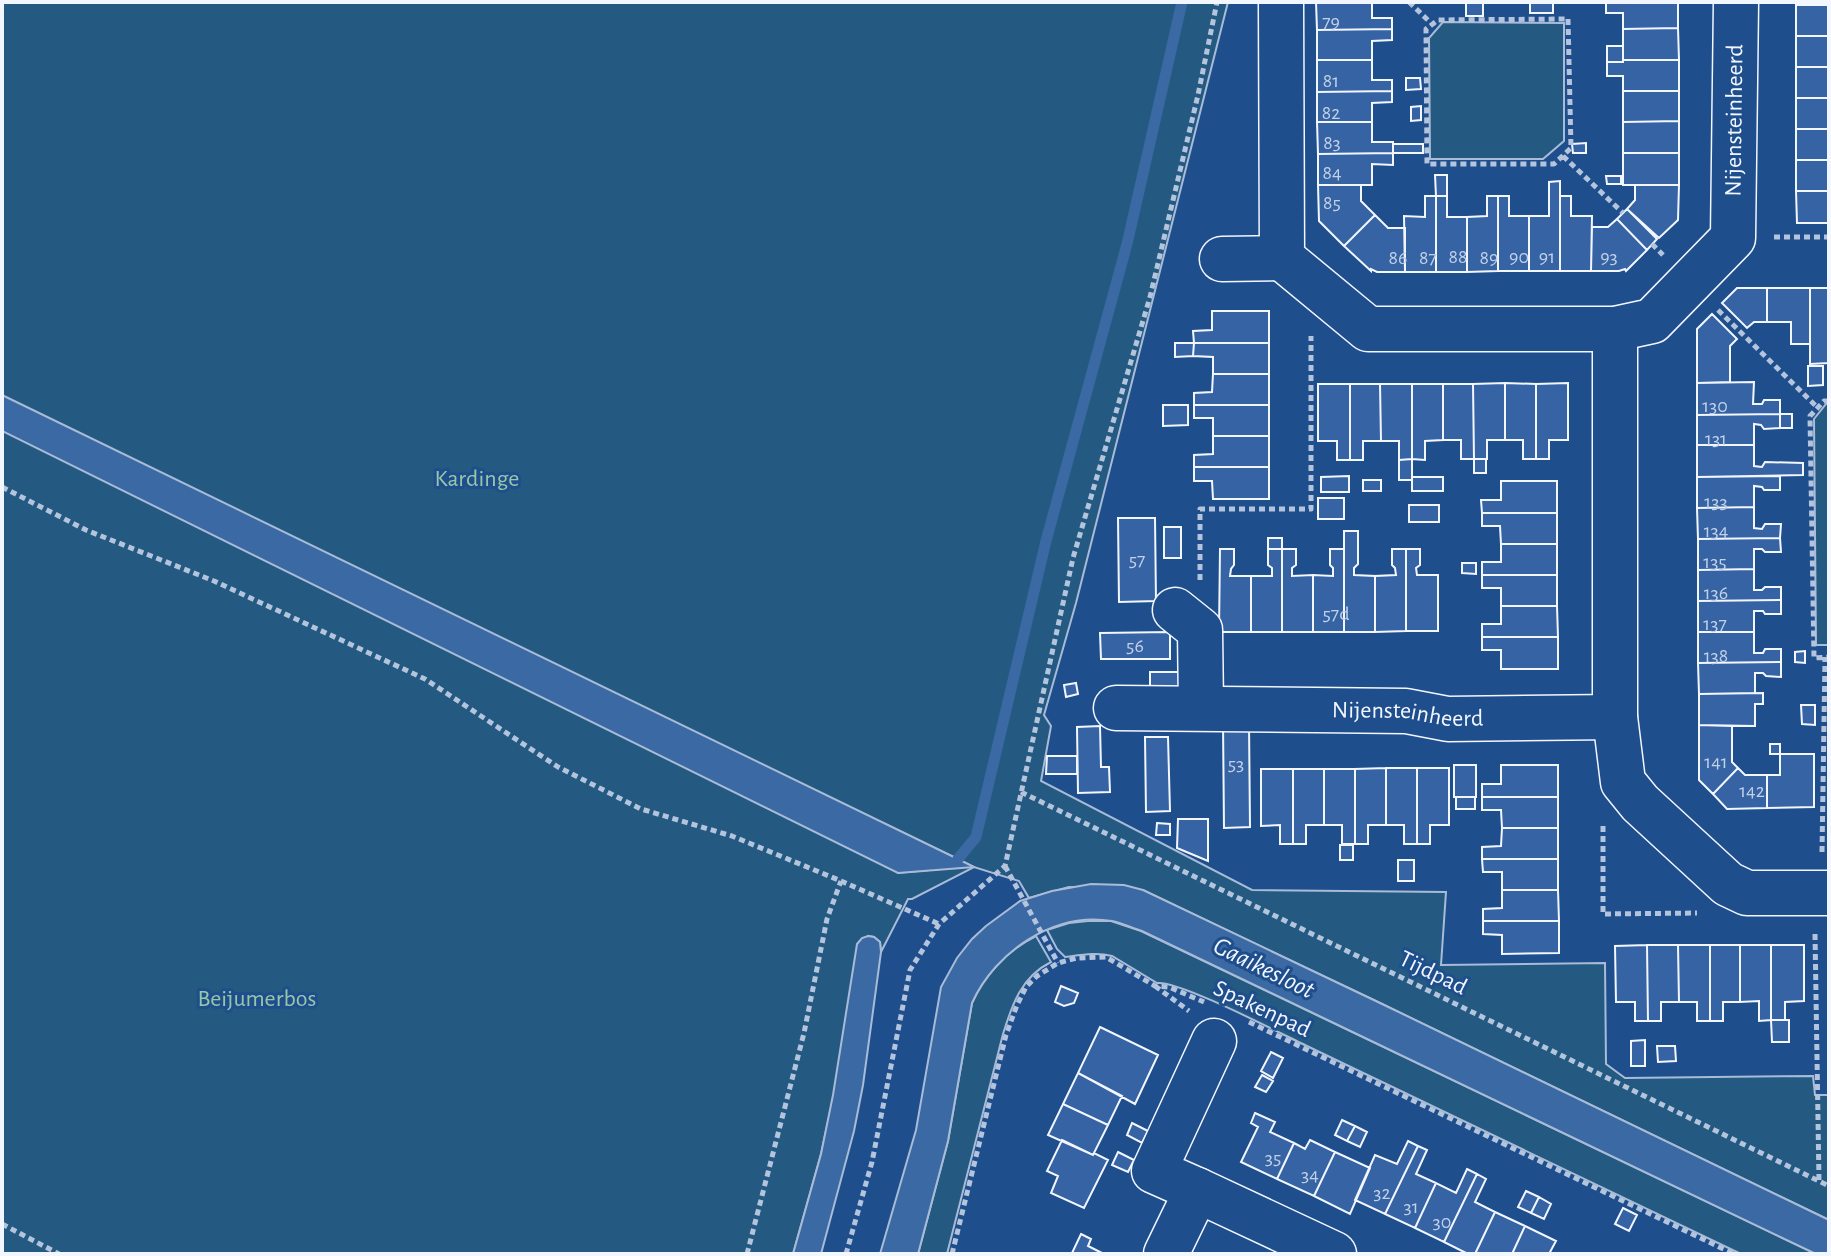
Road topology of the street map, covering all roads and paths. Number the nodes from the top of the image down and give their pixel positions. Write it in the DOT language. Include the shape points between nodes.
graph roads {
  1 [pos="1217,2"];
  2 [pos="1281,2"];
  3 [pos="1409,2"];
  4 [pos="1736,2"];
  5 [pos="1432,24"];
  6 [pos="1563,156"];
  7 [pos="1623,213"];
  8 [pos="1829,237"];
  9 [pos="1733,238"];
  10 [pos="1652,244"];
  11 [pos="1222,259"];
  12 [pos="1297,270"];
  13 [pos="1689,281"];
  14 [pos="1615,329"];
  15 [pos="1829,401"];
  16 [pos="1818,408"];
  17 [pos="2,487"];
  18 [pos="1188,620"];
  19 [pos="1827,657"];
  20 [pos="1116,708"];
  21 [pos="1201,708"];
  22 [pos="1615,717"];
  23 [pos="1623,782"];
  24 [pos="1021,792"];
  25 [pos="1005,866"];
  26 [pos="841,881"];
  27 [pos="1747,893"];
  28 [pos="1821,893"];
  29 [pos="939,924"];
  30 [pos="1058,963"];
  31 [pos="1221,1021"];
  32 [pos="1819,1181"];
  33 [pos="1829,1186"];
  34 [pos="1197,1190"];
  35 [pos="2,1224"];
  36 [pos="59,1254"];
  37 [pos="747,1254"];
  38 [pos="846,1254"];
  39 [pos="952,1254"];
  40 [pos="1166,1254"];
  41 [pos="1334,1254"];
  42 [pos="1734,1254"];
  1 -- 24 [label="path" via="1150,297 1073,558"];
  2 -- 12 [label="street"];
  3 -- 5 [label="path"];
  4 -- 9 [label="street, Nijensteinheerd"];
  5 -- 6 [label="path" via="1568,19 1571,148"];
  5 -- 6 [label="path" via="1426,29 1427,164 1554,164"];
  6 -- 7 [label="path"];
  8 -- 9 [label="path"];
  9 -- 13 [label="street"];
  10 -- 13 [label="path"];
  11 -- 12 [label="street"];
  12 -- 14 [label="street" via="1368,329"];
  12 -- 18 [label="path" via="1311,509 1200,509"];
  13 -- 14 [label="street" via="1652,321"];
  13 -- 16 [label="path"];
  14 -- 22 [label="street"];
  15 -- 16 [label="path"];
  16 -- 19 [label="path" via="1810,416 1814,658"];
  17 -- 26 [label="path" via="86,530 214,581 425,679 558,767 641,809 732,836"];
  18 -- 21 [label="street"];
  19 -- 28 [label="path"];
  20 -- 21 [label="street, Nijensteinheerd"];
  21 -- 22 [label="street, Nijensteinheerd" via="1406,711 1448,719"];
  22 -- 23 [label="street"];
  23 -- 27 [label="street" via="1728,884"];
  23 -- 27 [label="path" via="1604,790 1603,914 1740,913"];
  24 -- 25 [label="path"];
  24 -- 32 [label="path, Tijdpad"];
  25 -- 29 [label="path"];
  25 -- 30 [label="path"];
  26 -- 29 [label="path"];
  26 -- 37 [label="path" via="827,919 804,1033"];
  27 -- 28 [label="street"];
  28 -- 32 [label="path"];
  29 -- 38 [label="path" via="910,970 872,1162"];
  30 -- 31 [label="path, Spakenpad" via="1106,957 1155,986 1169,987"];
  30 -- 39 [label="path, Spakenpad" via="1026,987 1009,1025"];
  31 -- 34 [label="street" via="1154,1171"];
  31 -- 42 [label="path, Spakenpad"];
  32 -- 33 [label="path, Tijdpad"];
  34 -- 40 [label="street"];
  34 -- 41 [label="street"];
  35 -- 36 [label="path"];
}
